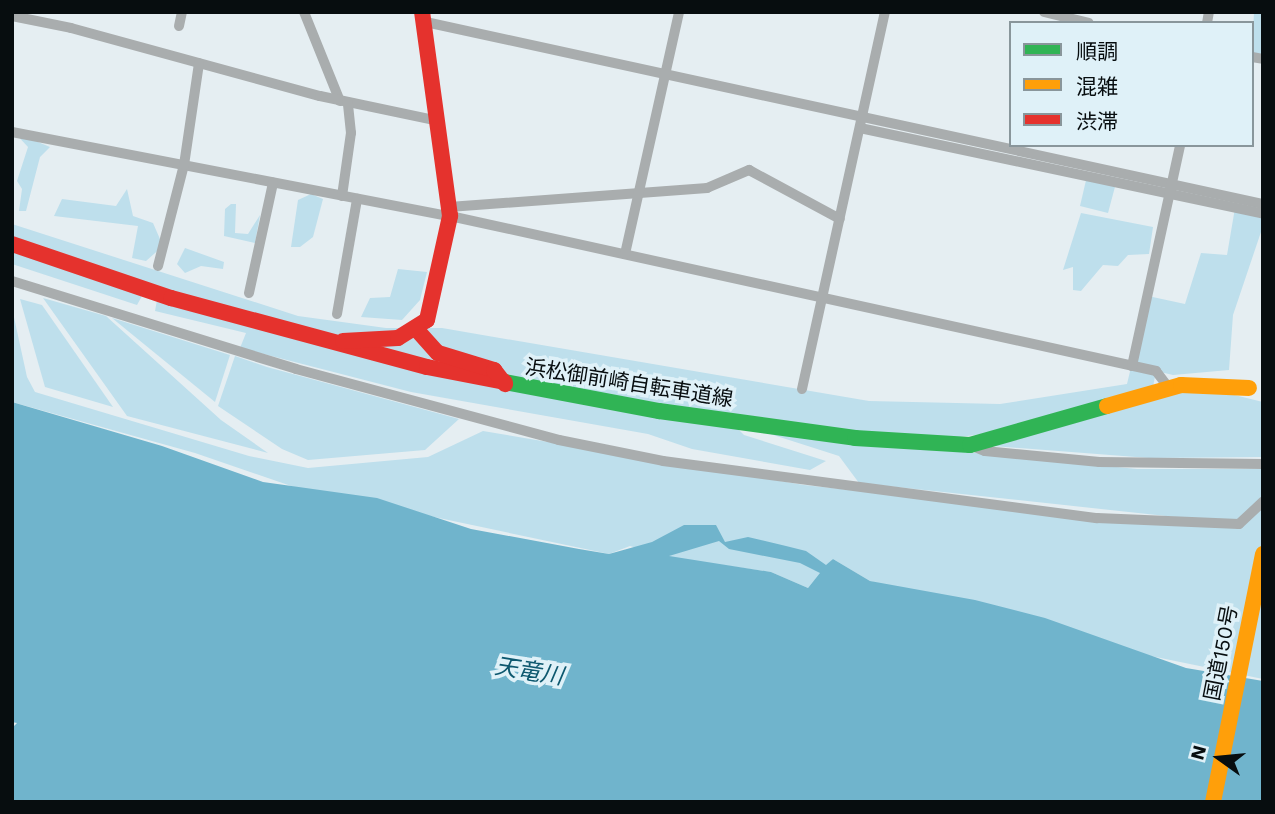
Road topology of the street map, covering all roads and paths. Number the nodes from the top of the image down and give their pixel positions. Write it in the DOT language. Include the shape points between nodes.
graph roads {
  1 [pos="182,12"];
  2 [pos="304,12"];
  3 [pos="679,12"];
  4 [pos="885,12"];
  5 [pos="1044,12"];
  6 [pos="12,16"];
  7 [pos="422,16"];
  8 [pos="52,17"];
  9 [pos="1081,21"];
  10 [pos="179,26"];
  11 [pos="199,63"];
  12 [pos="665,74"];
  13 [pos="344,101"];
  14 [pos="434,120"];
  15 [pos="861,122"];
  16 [pos="12,132"];
  17 [pos="1180,147"];
  18 [pos="184,165"];
  19 [pos="274,183"];
  20 [pos="1171,190"];
  21 [pos="639,193"];
  22 [pos="342,196"];
  23 [pos="357,199"];
  24 [pos="1263,204"];
  25 [pos="450,212"];
  26 [pos="1263,214"];
  27 [pos="840,219"];
  28 [pos="12,244"];
  29 [pos="625,254"];
  30 [pos="158,266"];
  31 [pos="12,281"];
  32 [pos="249,293"];
  33 [pos="824,298"];
  34 [pos="337,314"];
  35 [pos="417,330"];
  36 [pos="330,342"];
  37 [pos="1132,366"];
  38 [pos="505,384"];
  39 [pos="1169,388"];
  40 [pos="1249,388"];
  41 [pos="802,389"];
  42 [pos="970,445"];
  43 [pos="1263,464"];
  44 [pos="1263,502"];
  45 [pos="1263,554"];
  46 [pos="1213,802"];
  1 -- 10 [label="street"];
  2 -- 13 [label="street"];
  3 -- 12 [label="street"];
  4 -- 15 [label="street"];
  5 -- 9 [label="street"];
  6 -- 8 [label="street"];
  7 -- 12 [label="street"];
  7 -- 14 [label="main road"];
  8 -- 11 [label="street"];
  11 -- 13 [label="street"];
  11 -- 18 [label="street"];
  12 -- 15 [label="street"];
  12 -- 21 [label="street"];
  13 -- 14 [label="street"];
  13 -- 22 [label="street" via="351,133"];
  14 -- 25 [label="main road"];
  15 -- 20 [label="street"];
  15 -- 27 [label="street"];
  16 -- 18 [label="street"];
  17 -- 20 [label="street"];
  18 -- 19 [label="street"];
  18 -- 30 [label="street"];
  19 -- 22 [label="street"];
  19 -- 32 [label="street"];
  20 -- 24 [label="street"];
  20 -- 26 [label="street"];
  20 -- 37 [label="street"];
  21 -- 25 [label="street"];
  21 -- 27 [label="street" via="707,188 749,170"];
  21 -- 29 [label="street"];
  22 -- 23 [label="street"];
  23 -- 25 [label="street"];
  23 -- 34 [label="street"];
  25 -- 29 [label="street"];
  25 -- 35 [label="main road" via="427,320"];
  27 -- 33 [label="street"];
  28 -- 36 [label="main road, 浜松御前崎自転車道線" via="171,298"];
  29 -- 33 [label="street"];
  31 -- 44 [label="street" via="296,369 559,440 663,461 1097,518 1239,524"];
  33 -- 37 [label="street"];
  33 -- 41 [label="street"];
  35 -- 36 [label="main road" via="398,338"];
  35 -- 38 [label="main road" via="438,353 494,370"];
  36 -- 38 [label="main road, 浜松御前崎自転車道線"];
  37 -- 39 [label="street" via="1162,374"];
  38 -- 42 [label="main road, 浜松御前崎自転車道線" via="855,438"];
  39 -- 40 [label="main road, 浜松御前崎自転車道線" via="1203,384"];
  39 -- 42 [label="main road, 浜松御前崎自転車道線"];
  42 -- 43 [label="street" via="985,451 1099,462"];
  45 -- 46 [label="main road, 国道150号"];
}
